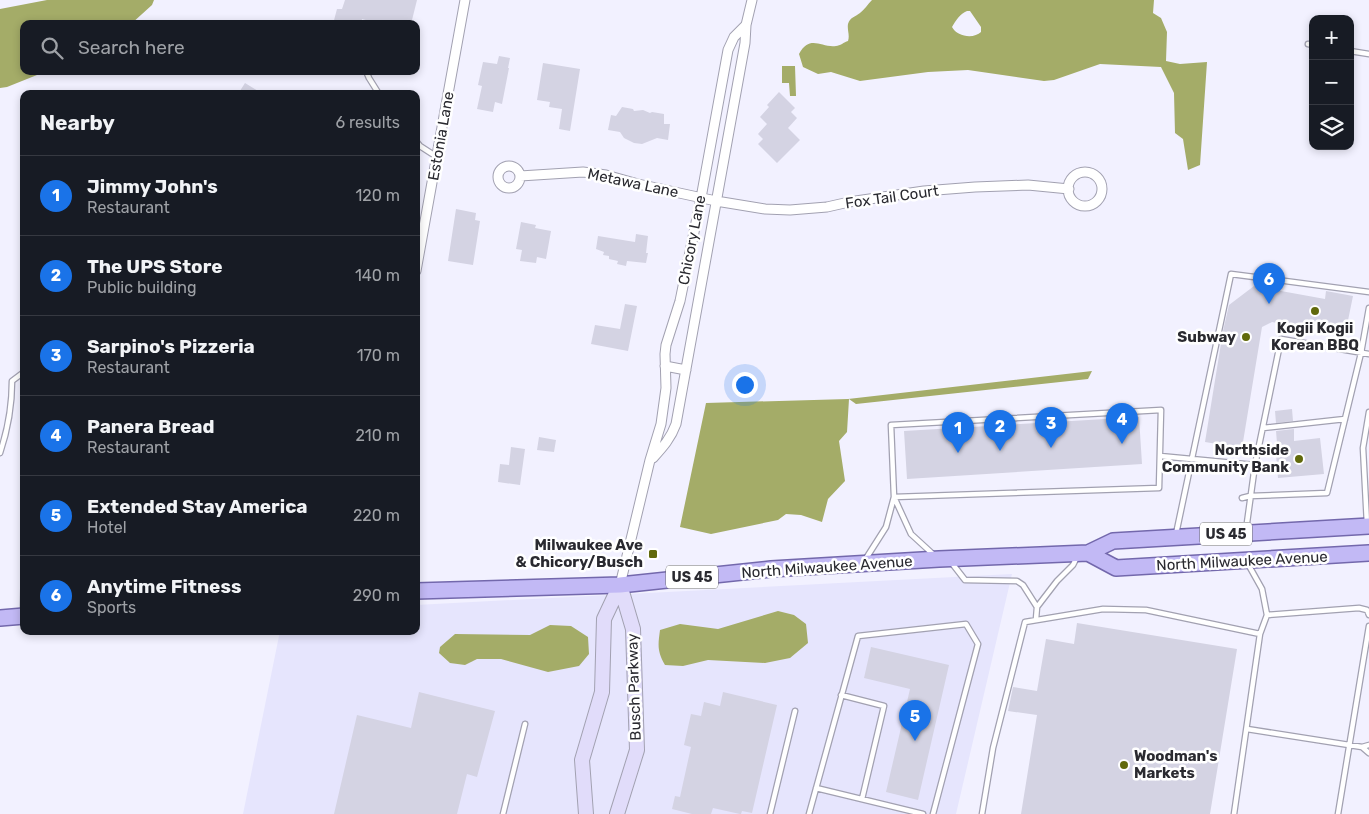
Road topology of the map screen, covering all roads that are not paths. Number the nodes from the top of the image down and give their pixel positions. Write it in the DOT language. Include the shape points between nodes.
graph roads {
  1 [pos="465,0"];
  2 [pos="752,0"];
  3 [pos="746,25"];
  4 [pos="1354,52"];
  5 [pos="1369,54"];
  6 [pos="368,75"];
  7 [pos="377,90"];
  8 [pos="420,146"];
  9 [pos="437,157"];
  10 [pos="520,176"];
  11 [pos="1069,189"];
  12 [pos="701,198"];
  13 [pos="716,201"];
  14 [pos="420,250"];
  15 [pos="1369,292"];
  16 [pos="1369,308"];
  17 [pos="1360,353"];
  18 [pos="1369,354"];
  19 [pos="665,366"];
  20 [pos="686,370"];
  21 [pos="20,375"];
  22 [pos="1369,412"];
  23 [pos="1345,419"];
  24 [pos="1263,428"];
  25 [pos="0,453"];
  26 [pos="1160,456"];
  27 [pos="1192,458"];
  28 [pos="650,460"];
  29 [pos="1255,465"];
  30 [pos="1250,496"];
  31 [pos="894,497"];
  32 [pos="1242,498"];
  33 [pos="1368,526"];
  34 [pos="1245,533"];
  35 [pos="1175,537"];
  36 [pos="1369,553"];
  37 [pos="1083,554"];
  38 [pos="944,559"];
  39 [pos="1246,560"];
  40 [pos="863,564"];
  41 [pos="620,584"];
  42 [pos="420,591"];
  43 [pos="1037,607"];
  44 [pos="1267,615"];
  45 [pos="1369,615"];
  46 [pos="20,616"];
  47 [pos="0,618"];
  48 [pos="1036,620"];
  49 [pos="1369,626"];
  50 [pos="1260,634"];
  51 [pos="841,695"];
  52 [pos="795,710"];
  53 [pos="525,724"];
  54 [pos="1247,729"];
  55 [pos="1348,745"];
  56 [pos="1369,745"];
  57 [pos="1362,747"];
  58 [pos="1369,753"];
  59 [pos="816,788"];
  60 [pos="862,799"];
  61 [pos="503,814"];
  62 [pos="586,814"];
  63 [pos="617,814"];
  64 [pos="770,814"];
  65 [pos="809,814"];
  66 [pos="923,814"];
  67 [pos="934,814"];
  68 [pos="982,814"];
  69 [pos="1234,814"];
  70 [pos="1338,814"];
  1 -- 9 [label="street, Estonia Lane"];
  2 -- 3 [label="street, Chicory Lane"];
  3 -- 12 [label="street, Chicory Lane" via="734,37 728,50"];
  3 -- 13 [label="street, Chicory Lane"];
  4 -- 5 [label="lane"];
  6 -- 7 [label="lane"];
  8 -- 9 [label="lane"];
  9 -- 14 [label="street, Estonia Lane"];
  10 -- 12 [label="street, Metawa Lane" via="583,172"];
  11 -- 13 [label="street, Fox Tail Court" via="1028,185 975,187 790,210"];
  12 -- 13 [label="street, Metawa Lane"];
  12 -- 19 [label="street, Chicory Lane" via="680,301 664,354"];
  13 -- 20 [label="street, Chicory Lane"];
  15 -- 27 [label="lane" via="1231,274"];
  16 -- 17 [label="lane"];
  17 -- 18 [label="lane"];
  17 -- 23 [label="lane"];
  17 -- 24 [label="lane" via="1281,339"];
  19 -- 20 [label="street"];
  19 -- 28 [label="street, Chicory Lane" via="666,388 661,424"];
  20 -- 28 [label="street, Chicory Lane" via="674,429 665,445"];
  21 -- 25 [label="lane" via="12,381 8,423"];
  22 -- 33 [label="lane" via="1363,448"];
  23 -- 24 [label="lane"];
  23 -- 30 [label="lane" via="1327,493"];
  24 -- 29 [label="lane"];
  26 -- 27 [label="lane"];
  26 -- 31 [label="lane" via="1159,488"];
  26 -- 31 [label="lane" via="1161,410 891,425"];
  27 -- 29 [label="lane"];
  27 -- 35 [label="lane"];
  28 -- 41 [label="street, Chicory Lane"];
  29 -- 30 [label="lane"];
  30 -- 32 [label="lane"];
  30 -- 34 [label="lane"];
  31 -- 38 [label="lane" via="911,534"];
  31 -- 40 [label="lane" via="886,527"];
  33 -- 34 [label="main road, North Milwaukee Avenue / US 45"];
  34 -- 35 [label="main road, North Milwaukee Avenue / US 45"];
  35 -- 37 [label="main road, North Milwaukee Avenue / US 45" via="1113,541"];
  36 -- 39 [label="main road, North Milwaukee Avenue / US 45"];
  37 -- 38 [label="main road, North Milwaukee Avenue / US 45"];
  37 -- 39 [label="main road, North Milwaukee Avenue / US 45" via="1116,568"];
  37 -- 43 [label="lane"];
  38 -- 40 [label="main road, North Milwaukee Avenue / US 45"];
  38 -- 43 [label="lane" via="965,580 1017,581"];
  39 -- 44 [label="lane" via="1262,589"];
  40 -- 41 [label="main road, North Milwaukee Avenue / US 45"];
  41 -- 42 [label="main road, North Milwaukee Avenue / US 45"];
  41 -- 62 [label="street, Busch Parkway" via="604,618 602,692 582,760"];
  41 -- 63 [label="street, Busch Parkway" via="633,629 637,750"];
  43 -- 48 [label="lane"];
  44 -- 45 [label="lane" via="1359,608 1367,610"];
  44 -- 50 [label="lane"];
  46 -- 47 [label="main road"];
  48 -- 50 [label="lane" via="1104,609 1146,610"];
  48 -- 68 [label="lane" via="1025,622 993,748"];
  49 -- 55 [label="lane"];
  50 -- 54 [label="lane"];
  51 -- 59 [label="lane"];
  51 -- 60 [label="lane" via="884,706"];
  51 -- 67 [label="lane" via="858,636 966,624 978,644"];
  52 -- 64 [label="lane"];
  53 -- 61 [label="lane"];
  54 -- 55 [label="lane"];
  54 -- 69 [label="lane"];
  55 -- 57 [label="lane"];
  55 -- 70 [label="lane"];
  56 -- 57 [label="lane"];
  57 -- 58 [label="lane"];
  59 -- 60 [label="lane"];
  59 -- 65 [label="lane"];
  60 -- 66 [label="lane"];
}
